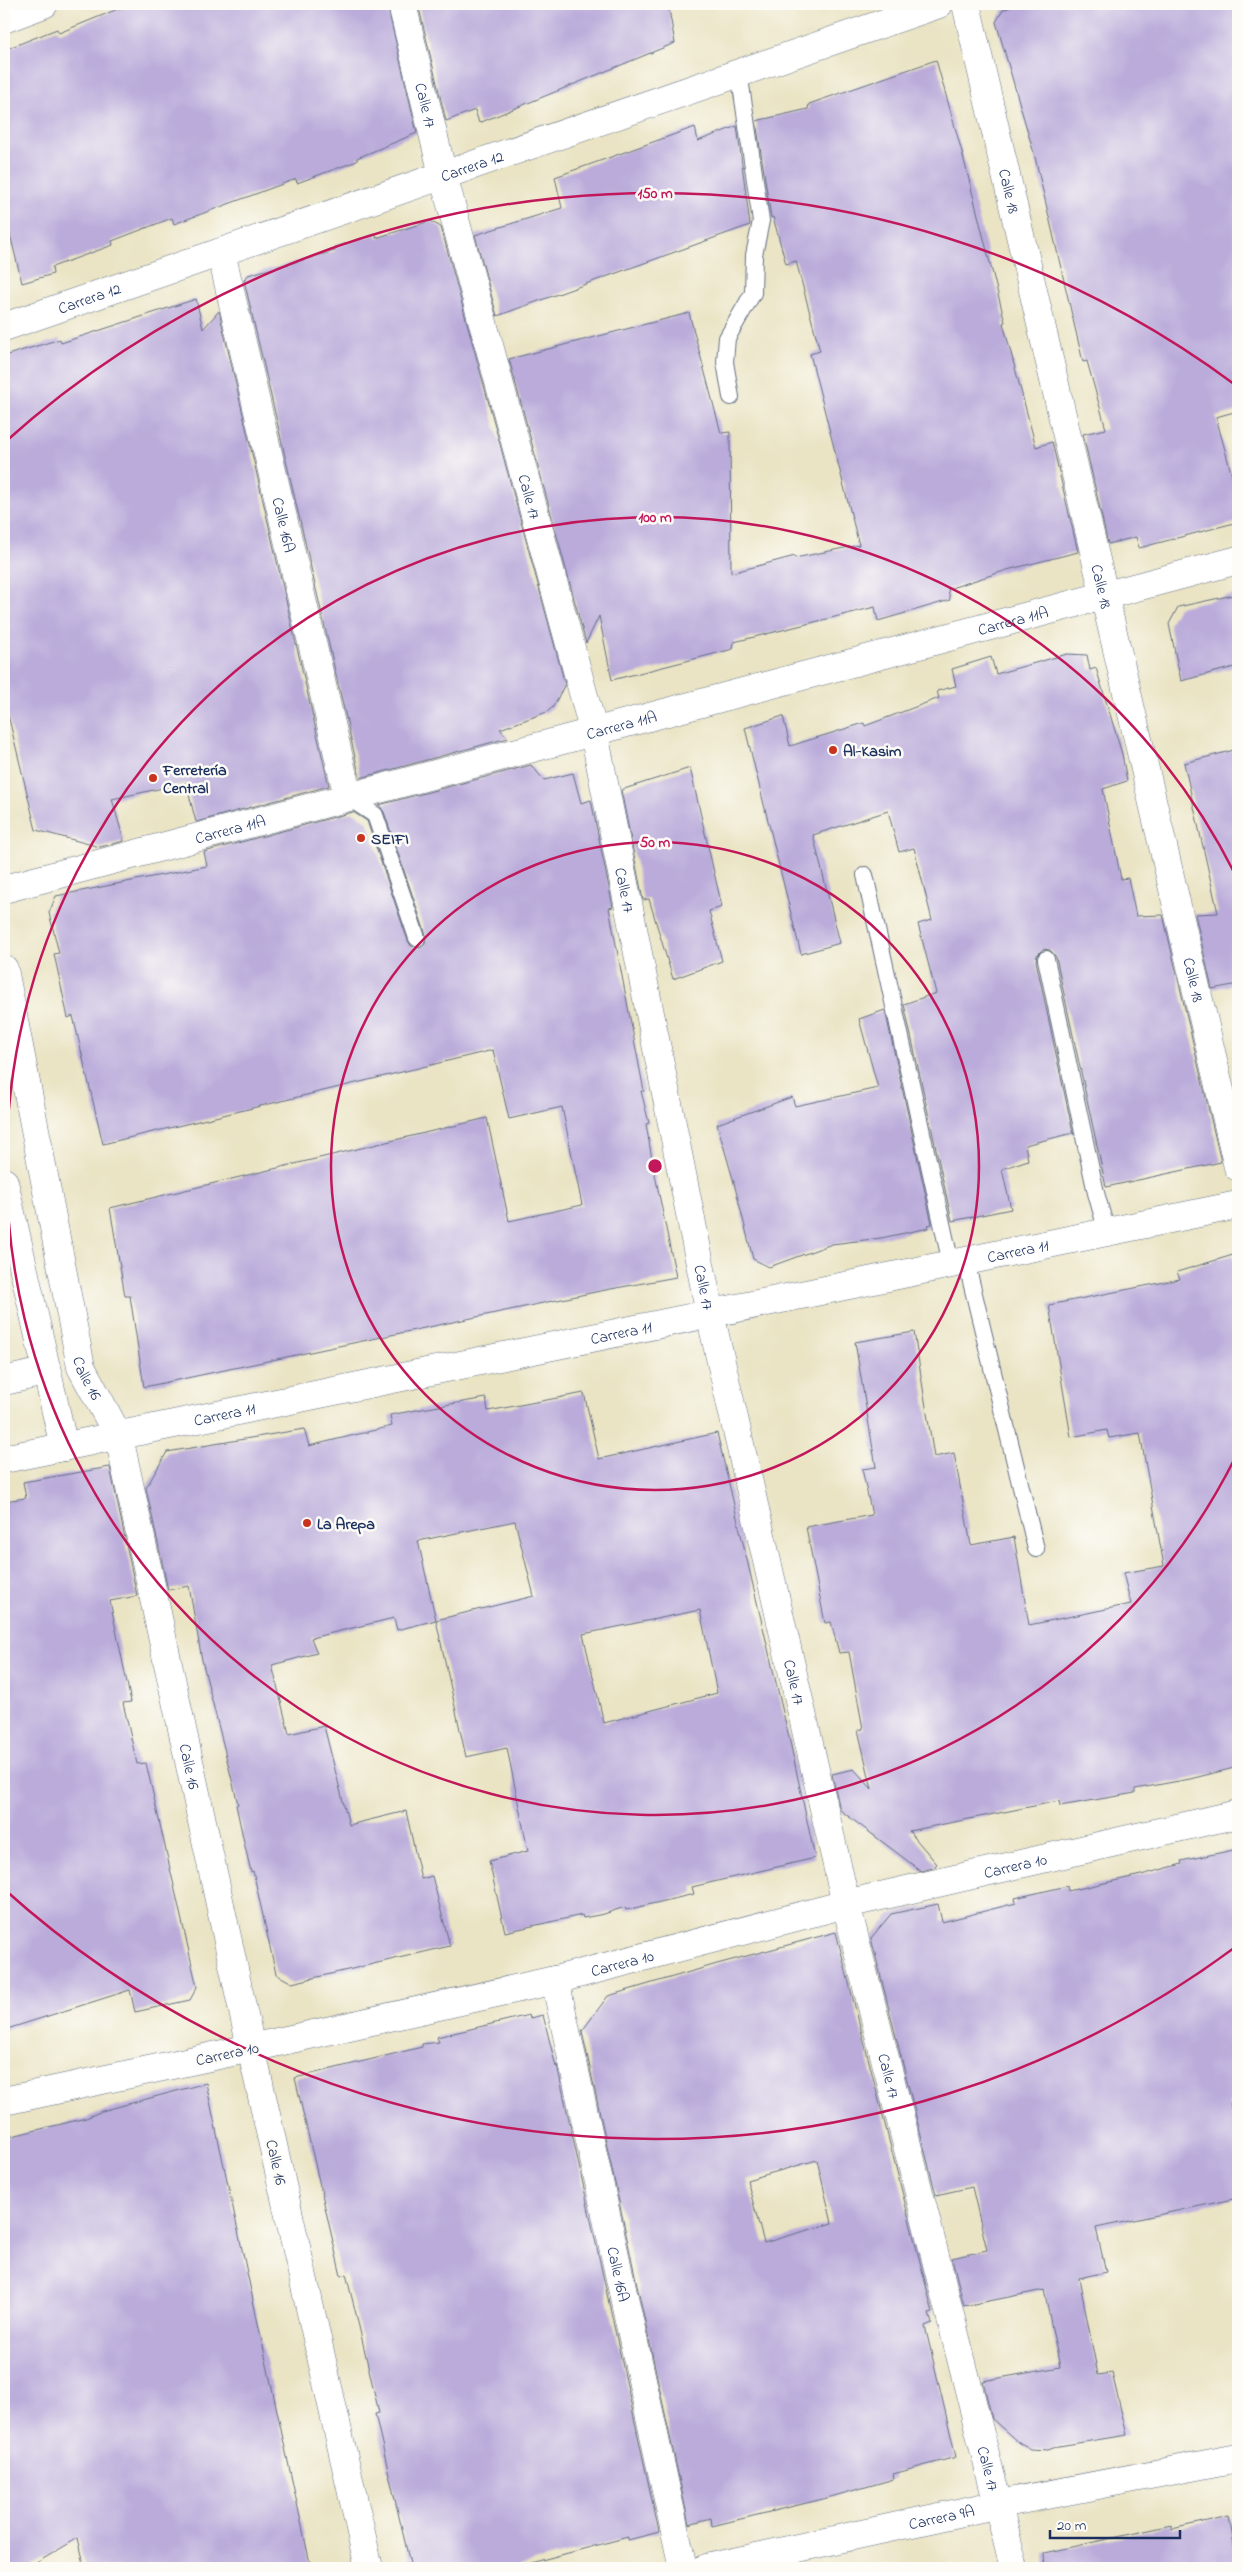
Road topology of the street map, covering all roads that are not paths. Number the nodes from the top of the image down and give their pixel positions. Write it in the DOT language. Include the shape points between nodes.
graph roads {
  1 [pos="44,4"];
  2 [pos="402,4"];
  3 [pos="939,4"];
  4 [pos="966,4"];
  5 [pos="4,19"];
  6 [pos="740,72"];
  7 [pos="443,175"];
  8 [pos="221,252"];
  9 [pos="4,326"];
  10 [pos="731,397"];
  11 [pos="1238,560"];
  12 [pos="1104,595"];
  13 [pos="594,732"];
  14 [pos="348,797"];
  15 [pos="865,876"];
  16 [pos="4,889"];
  17 [pos="416,938"];
  18 [pos="1046,960"];
  19 [pos="4,969"];
  20 [pos="1238,1167"];
  21 [pos="4,1182"];
  22 [pos="1238,1204"];
  23 [pos="1107,1232"];
  24 [pos="959,1262"];
  25 [pos="710,1314"];
  26 [pos="48,1371"];
  27 [pos="4,1381"];
  28 [pos="119,1437"];
  29 [pos="64,1447"];
  30 [pos="4,1459"];
  31 [pos="1036,1549"];
  32 [pos="1238,1814"];
  33 [pos="846,1904"];
  34 [pos="555,1980"];
  35 [pos="251,2048"];
  36 [pos="4,2101"];
  37 [pos="1238,2458"];
  38 [pos="1000,2504"];
  39 [pos="369,2568"];
  40 [pos="683,2568"];
  41 [pos="706,2568"];
  42 [pos="1014,2568"];
  1 -- 5 [label="street"];
  2 -- 7 [label="street, Calle 17"];
  3 -- 6 [label="street, Carrera 12"];
  4 -- 12 [label="street, Calle 18"];
  6 -- 7 [label="street, Carrera 12"];
  6 -- 10 [label="lane" via="761,220 754,255 753,293 727,338 725,362"];
  7 -- 8 [label="street, Carrera 12"];
  7 -- 13 [label="street, Calle 17"];
  8 -- 9 [label="street, Carrera 12"];
  8 -- 14 [label="street, Calle 16A"];
  11 -- 12 [label="street, Carrera 11A"];
  12 -- 13 [label="street, Carrera 11A"];
  12 -- 20 [label="street, Calle 18"];
  13 -- 14 [label="street, Carrera 11A"];
  13 -- 25 [label="street, Calle 17"];
  14 -- 16 [label="street, Carrera 11A"];
  14 -- 17 [label="lane" via="375,815"];
  15 -- 24 [label="lane"];
  18 -- 23 [label="lane"];
  19 -- 28 [label="street, Calle 16" via="81,1367"];
  21 -- 26 [label="street"];
  22 -- 23 [label="street, Carrera 11"];
  23 -- 24 [label="street, Carrera 11"];
  24 -- 25 [label="street, Carrera 11"];
  24 -- 31 [label="lane"];
  25 -- 28 [label="street, Carrera 11"];
  25 -- 33 [label="street, Calle 17"];
  26 -- 27 [label="street"];
  26 -- 29 [label="street"];
  28 -- 29 [label="street, Carrera 11"];
  28 -- 35 [label="street, Calle 16"];
  29 -- 30 [label="street, Carrera 11"];
  32 -- 33 [label="street, Carrera 10"];
  33 -- 34 [label="street, Carrera 10"];
  33 -- 38 [label="street, Calle 17"];
  34 -- 35 [label="street, Carrera 10"];
  34 -- 40 [label="street, Calle 16A"];
  35 -- 36 [label="street, Carrera 10"];
  35 -- 39 [label="street, Calle 16"];
  37 -- 38 [label="street, Carrera 9A"];
  38 -- 41 [label="street, Carrera 9A"];
  38 -- 42 [label="street, Calle 17"];
}
